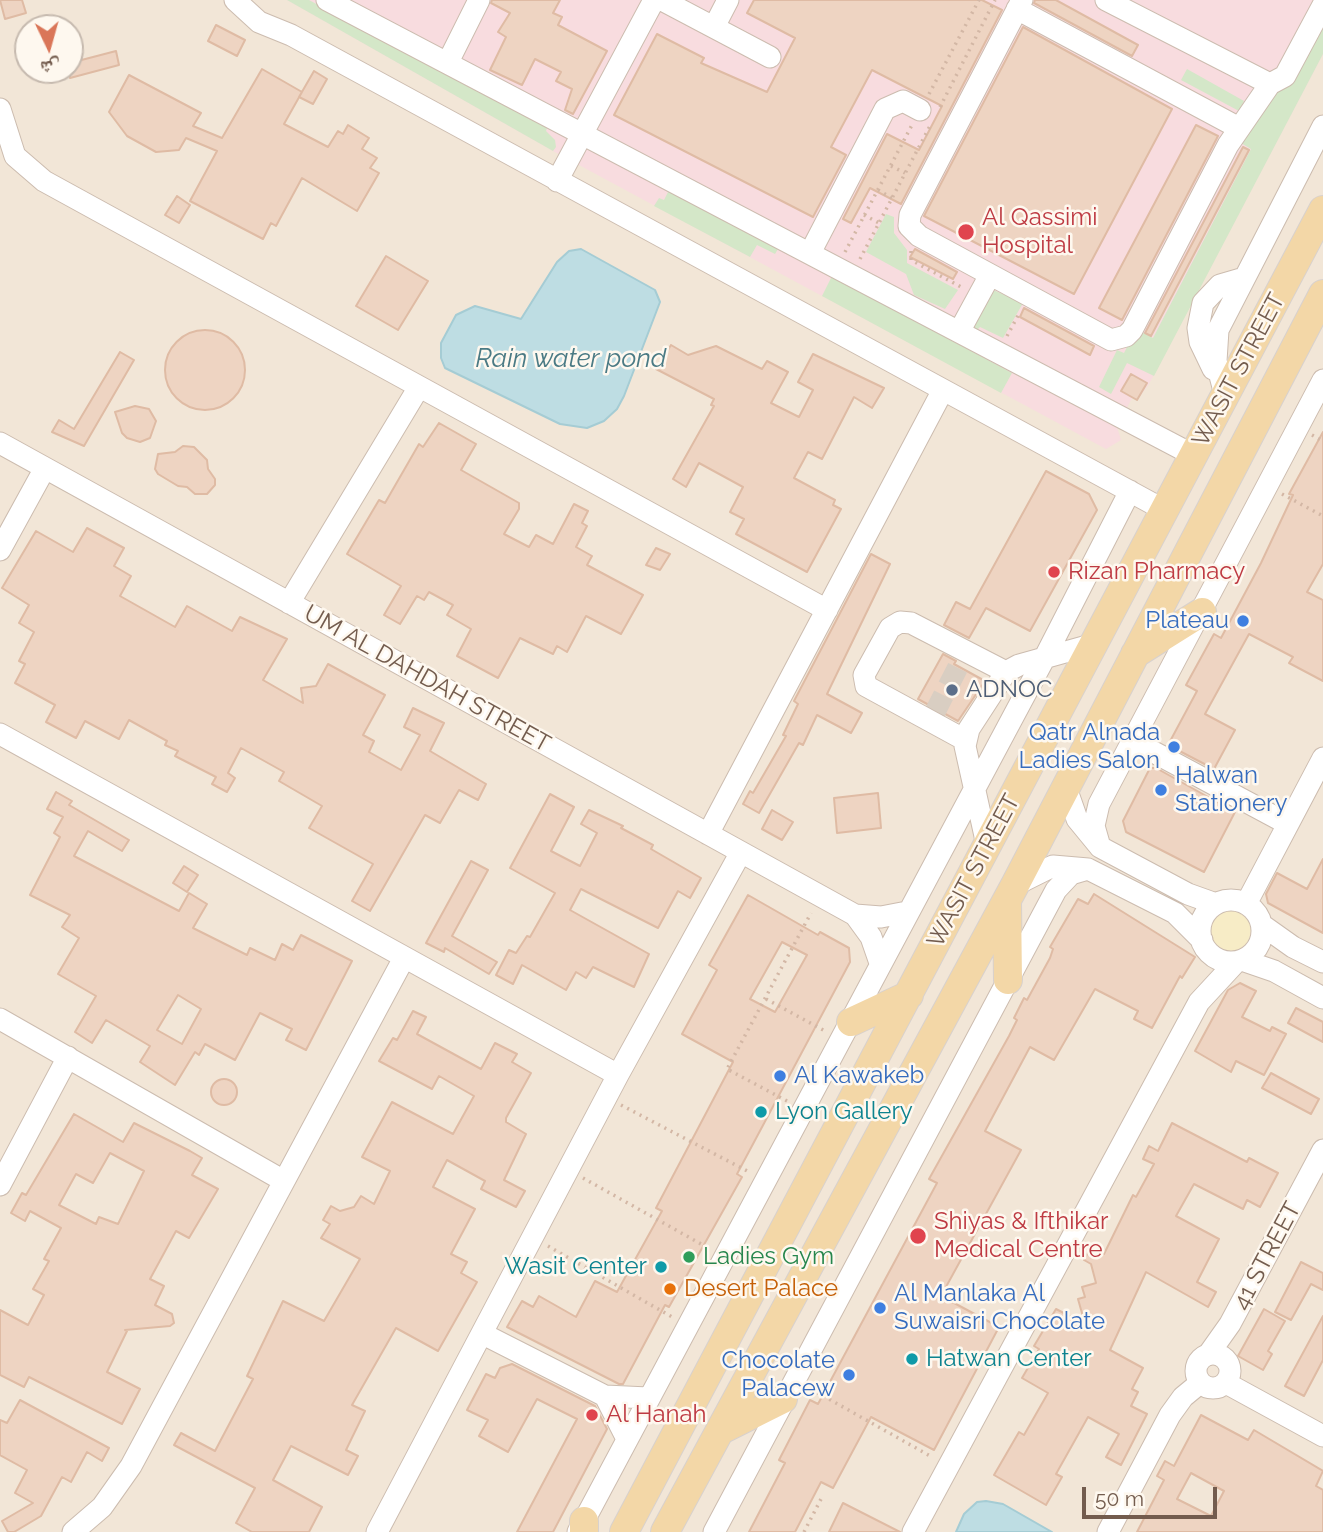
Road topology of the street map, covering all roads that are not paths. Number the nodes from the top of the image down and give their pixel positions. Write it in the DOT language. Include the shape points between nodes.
graph roads {
  1 [pos="235,0"];
  2 [pos="251,0"];
  3 [pos="327,0"];
  4 [pos="479,0"];
  5 [pos="654,0"];
  6 [pos="662,0"];
  7 [pos="728,0"];
  8 [pos="1106,0"];
  9 [pos="1019,4"];
  10 [pos="1323,5"];
  11 [pos="713,27"];
  12 [pos="291,35"];
  13 [pos="770,57"];
  14 [pos="448,62"];
  15 [pos="1270,84"];
  16 [pos="0,109"];
  17 [pos="920,110"];
  18 [pos="1323,125"];
  19 [pos="1239,128"];
  20 [pos="583,133"];
  21 [pos="557,181"];
  22 [pos="1323,210"];
  23 [pos="810,253"];
  24 [pos="985,272"];
  25 [pos="1323,294"];
  26 [pos="954,329"];
  27 [pos="1323,380"];
  28 [pos="419,387"];
  29 [pos="1222,387"];
  30 [pos="943,390"];
  31 [pos="0,443"];
  32 [pos="1195,456"];
  33 [pos="45,468"];
  34 [pos="1130,491"];
  35 [pos="1166,511"];
  36 [pos="0,550"];
  37 [pos="289,603"];
  38 [pos="827,610"];
  39 [pos="1202,612"];
  40 [pos="1094,644"];
  41 [pos="1133,656"];
  42 [pos="1045,657"];
  43 [pos="1006,672"];
  44 [pos="0,734"];
  45 [pos="965,740"];
  46 [pos="1133,741"];
  47 [pos="1323,758"];
  48 [pos="1065,785"];
  49 [pos="975,787"];
  50 [pos="1289,824"];
  51 [pos="708,834"];
  52 [pos="988,845"];
  53 [pos="1100,847"];
  54 [pos="741,852"];
  55 [pos="1088,869"];
  56 [pos="1011,892"];
  57 [pos="1216,904"];
  58 [pos="1246,904"];
  59 [pos="907,912"];
  60 [pos="855,915"];
  61 [pos="1262,925"];
  62 [pos="1203,943"];
  63 [pos="404,958"];
  64 [pos="1239,961"];
  65 [pos="1323,962"];
  66 [pos="880,963"];
  67 [pos="1008,980"];
  68 [pos="909,995"];
  69 [pos="1323,998"];
  70 [pos="1199,1002"];
  71 [pos="0,1019"];
  72 [pos="846,1031"];
  73 [pos="68,1057"];
  74 [pos="618,1075"];
  75 [pos="1323,1150"];
  76 [pos="284,1181"];
  77 [pos="0,1185"];
  78 [pos="483,1334"];
  79 [pos="1217,1357"];
  80 [pos="1200,1383"];
  81 [pos="1226,1383"];
  82 [pos="789,1389"];
  83 [pos="605,1396"];
  84 [pos="648,1398"];
  85 [pos="720,1430"];
  86 [pos="1323,1436"];
  87 [pos="627,1439"];
  88 [pos="582,1528"];
  89 [pos="73,1532"];
  90 [pos="377,1532"];
  91 [pos="624,1532"];
  92 [pos="665,1532"];
  93 [pos="714,1532"];
  94 [pos="913,1532"];
  95 [pos="1108,1532"];
  1 -- 12 [label="street" via="259,22"];
  2 -- 12 [label="street"];
  3 -- 14 [label="street"];
  4 -- 14 [label="street"];
  5 -- 20 [label="street"];
  6 -- 11 [label="street"];
  7 -- 11 [label="street"];
  8 -- 15 [label="street"];
  9 -- 19 [label="street"];
  9 -- 24 [label="street" via="910,215 909,226 919,236"];
  10 -- 15 [label="street" via="1285,76"];
  11 -- 13 [label="street"];
  12 -- 21 [label="street"];
  14 -- 20 [label="street"];
  15 -- 19 [label="street"];
  16 -- 28 [label="street" via="9,146 23,165 44,181"];
  17 -- 23 [label="street" via="903,101 886,109"];
  18 -- 29 [label="street" via="1244,278 1210,293 1200,315 1204,354"];
  19 -- 24 [label="street" via="1126,336 1111,340"];
  20 -- 21 [label="street"];
  20 -- 23 [label="street"];
  21 -- 30 [label="street"];
  22 -- 29 [label="main road, WASIT STREET"];
  23 -- 26 [label="street"];
  24 -- 26 [label="street"];
  24 -- 26 [label="street" via="968,290"];
  25 -- 41 [label="main road, WASIT STREET"];
  26 -- 32 [label="street"];
  27 -- 39 [label="street"];
  28 -- 37 [label="street"];
  28 -- 38 [label="street"];
  29 -- 32 [label="main road, WASIT STREET"];
  30 -- 34 [label="street"];
  30 -- 38 [label="street"];
  31 -- 33 [label="street, UM AL DAHDAH STREET"];
  32 -- 35 [label="main road, WASIT STREET"];
  33 -- 36 [label="street"];
  33 -- 37 [label="street, UM AL DAHDAH STREET"];
  34 -- 35 [label="street"];
  34 -- 42 [label="street"];
  35 -- 40 [label="main road, WASIT STREET"];
  37 -- 51 [label="street, UM AL DAHDAH STREET"];
  38 -- 51 [label="street"];
  39 -- 41 [label="main road"];
  39 -- 46 [label="street"];
  40 -- 42 [label="street"];
  40 -- 52 [label="main road, WASIT STREET"];
  41 -- 48 [label="main road, WASIT STREET"];
  42 -- 43 [label="street"];
  42 -- 49 [label="street"];
  43 -- 45 [label="street"];
  43 -- 45 [label="street" via="962,659 911,623 900,622 890,628 864,674 864,683 932,717"];
  44 -- 63 [label="street"];
  45 -- 49 [label="street"];
  46 -- 50 [label="street"];
  46 -- 53 [label="street" via="1095,815"];
  47 -- 50 [label="street"];
  48 -- 53 [label="street" via="1077,819"];
  48 -- 56 [label="main road, WASIT STREET"];
  49 -- 52 [label="street"];
  49 -- 59 [label="street"];
  50 -- 58 [label="street"];
  51 -- 54 [label="street, UM AL DAHDAH STREET"];
  52 -- 68 [label="main road, WASIT STREET"];
  53 -- 57 [label="street"];
  54 -- 60 [label="street, UM AL DAHDAH STREET"];
  54 -- 74 [label="street"];
  55 -- 56 [label="street" via="1053,866"];
  55 -- 62 [label="street" via="1175,913"];
  55 -- 67 [label="street" via="1071,874 1060,884"];
  56 -- 67 [label="main road"];
  56 -- 85 [label="main road, WASIT STREET"];
  57 -- 58 [label="street"];
  57 -- 62 [label="street" via="1202,919"];
  58 -- 61 [label="street"];
  59 -- 60 [label="street, UM AL DAHDAH STREET"];
  59 -- 66 [label="street"];
  60 -- 66 [label="street, UM AL DAHDAH STREET" via="871,937"];
  61 -- 64 [label="street" via="1260,943"];
  61 -- 65 [label="street"];
  62 -- 64 [label="street" via="1224,961"];
  62 -- 70 [label="street" via="1206,974"];
  63 -- 74 [label="street"];
  63 -- 76 [label="street"];
  64 -- 69 [label="street" via="1274,971"];
  64 -- 70 [label="street"];
  66 -- 72 [label="street"];
  67 -- 82 [label="street"];
  68 -- 72 [label="main road"];
  68 -- 91 [label="main road, WASIT STREET"];
  70 -- 94 [label="street"];
  71 -- 73 [label="street"];
  72 -- 84 [label="street"];
  73 -- 76 [label="street"];
  73 -- 77 [label="street"];
  74 -- 78 [label="street"];
  75 -- 79 [label="street, 41 STREET"];
  76 -- 89 [label="street" via="131,1466 102,1507"];
  78 -- 83 [label="street"];
  78 -- 90 [label="street"];
  79 -- 80 [label="street" via="1200,1360 1196,1369"];
  79 -- 81 [label="street" via="1231,1372"];
  80 -- 81 [label="street" via="1213,1389"];
  80 -- 95 [label="street" via="1170,1415"];
  81 -- 86 [label="street"];
  82 -- 85 [label="main road"];
  82 -- 93 [label="street"];
  83 -- 84 [label="street"];
  83 -- 87 [label="street"];
  84 -- 87 [label="street"];
  85 -- 92 [label="main road, WASIT STREET"];
  87 -- 88 [label="street"];
}
